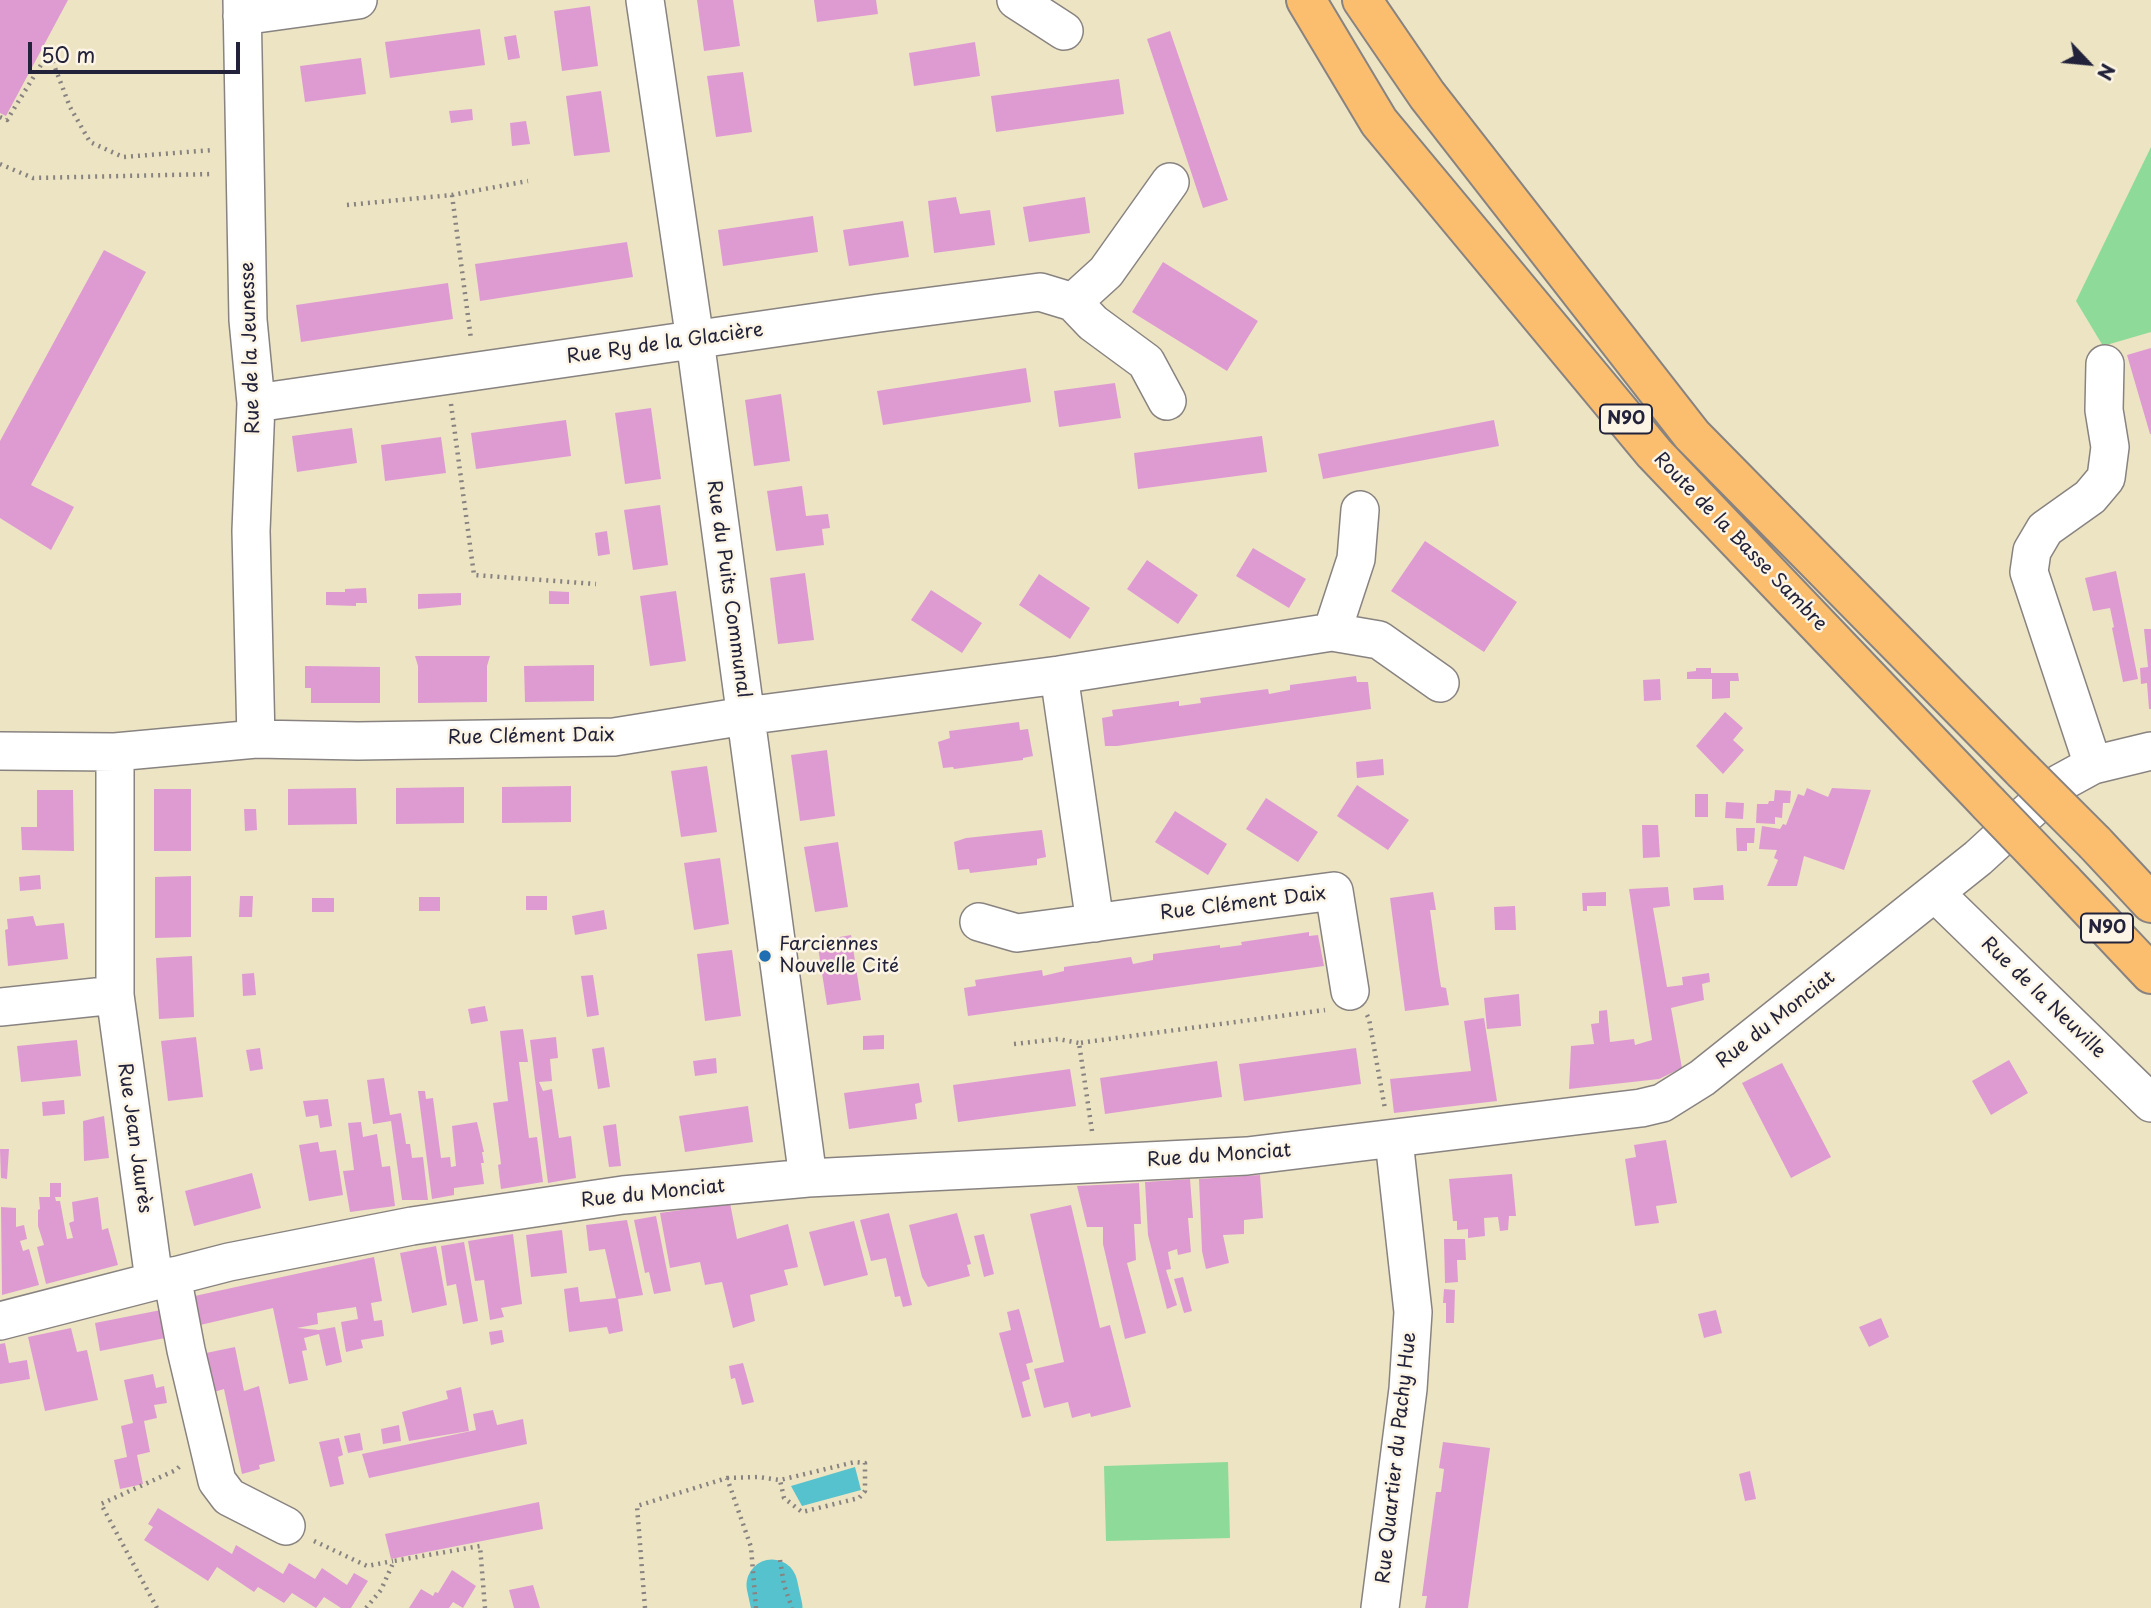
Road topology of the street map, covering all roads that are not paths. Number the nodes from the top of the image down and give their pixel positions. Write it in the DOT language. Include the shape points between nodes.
graph roads {
  1 [pos="358,0"];
  2 [pos="645,0"];
  3 [pos="1016,0"];
  4 [pos="1306,0"];
  5 [pos="1362,0"];
  6 [pos="242,8"];
  7 [pos="1064,31"];
  8 [pos="1170,182"];
  9 [pos="1073,302"];
  10 [pos="695,340"];
  11 [pos="2105,364"];
  12 [pos="1167,401"];
  13 [pos="256,403"];
  14 [pos="1360,509"];
  15 [pos="1332,632"];
  16 [pos="1059,675"];
  17 [pos="1440,683"];
  18 [pos="745,716"];
  19 [pos="256,739"];
  20 [pos="0,751"];
  21 [pos="2151,751"];
  22 [pos="115,752"];
  23 [pos="2092,765"];
  24 [pos="1935,893"];
  25 [pos="2151,903"];
  26 [pos="979,922"];
  27 [pos="1095,923"];
  28 [pos="2151,974"];
  29 [pos="1350,991"];
  30 [pos="115,995"];
  31 [pos="0,1007"];
  32 [pos="2151,1103"];
  33 [pos="1394,1140"];
  34 [pos="808,1178"];
  35 [pos="163,1278"];
  36 [pos="0,1321"];
  37 [pos="286,1527"];
  38 [pos="1380,1608"];
  1 -- 6 [label="street"];
  2 -- 10 [label="street, Rue du Puits Communal"];
  3 -- 7 [label="street"];
  4 -- 28 [label="highway, Route de la Basse Sambre / N90, bridge" via="1379,122 1654,453"];
  5 -- 25 [label="highway, Route de la Basse Sambre / N90, bridge" via="1427,95 1692,435"];
  6 -- 13 [label="street, Rue de la Jeunesse" via="248,320"];
  8 -- 9 [label="street" via="1106,272"];
  9 -- 10 [label="street, Rue Ry de la Glacière" via="1040,292"];
  9 -- 12 [label="street, Rue Ry de la Glacière" via="1093,323 1146,362"];
  10 -- 13 [label="street, Rue Ry de la Glacière"];
  10 -- 18 [label="street, Rue du Puits Communal"];
  11 -- 23 [label="street" via="2104,410 2110,447 2106,478 2090,496 2045,528 2032,551 2029,572"];
  13 -- 19 [label="street, Rue de la Jeunesse" via="251,531"];
  14 -- 15 [label="street" via="1356,559"];
  15 -- 16 [label="street, Rue Clément Daix"];
  15 -- 17 [label="street, Rue Clément Daix" via="1379,640"];
  16 -- 18 [label="street, Rue Clément Daix"];
  16 -- 27 [label="street"];
  18 -- 19 [label="street, Rue Clément Daix" via="614,737"];
  18 -- 34 [label="street, Rue du Puits Communal"];
  19 -- 22 [label="street, Rue Clément Daix"];
  20 -- 22 [label="street, Rue Clément Daix"];
  21 -- 23 [label="street, Rue du Monciat"];
  22 -- 30 [label="street, Rue Jean Jaurès"];
  23 -- 24 [label="street, Rue du Monciat" via="2060,783"];
  24 -- 32 [label="street, Rue de la Neuville"];
  24 -- 33 [label="street, Rue du Monciat" via="1719,1065 1662,1103"];
  26 -- 27 [label="street, Rue Clément Daix" via="1017,933"];
  27 -- 29 [label="street, Rue Clément Daix" via="1334,891"];
  30 -- 31 [label="street"];
  30 -- 35 [label="street, Rue Jean Jaurès"];
  33 -- 34 [label="street, Rue du Monciat" via="1247,1156"];
  33 -- 38 [label="street, Rue Quartier du Pachy Hue" via="1413,1312 1408,1389"];
  34 -- 35 [label="street, Rue du Monciat" via="624,1195 411,1227"];
  35 -- 36 [label="street, Rue du Monciat"];
  35 -- 37 [label="street" via="217,1481 229,1497"];
}
